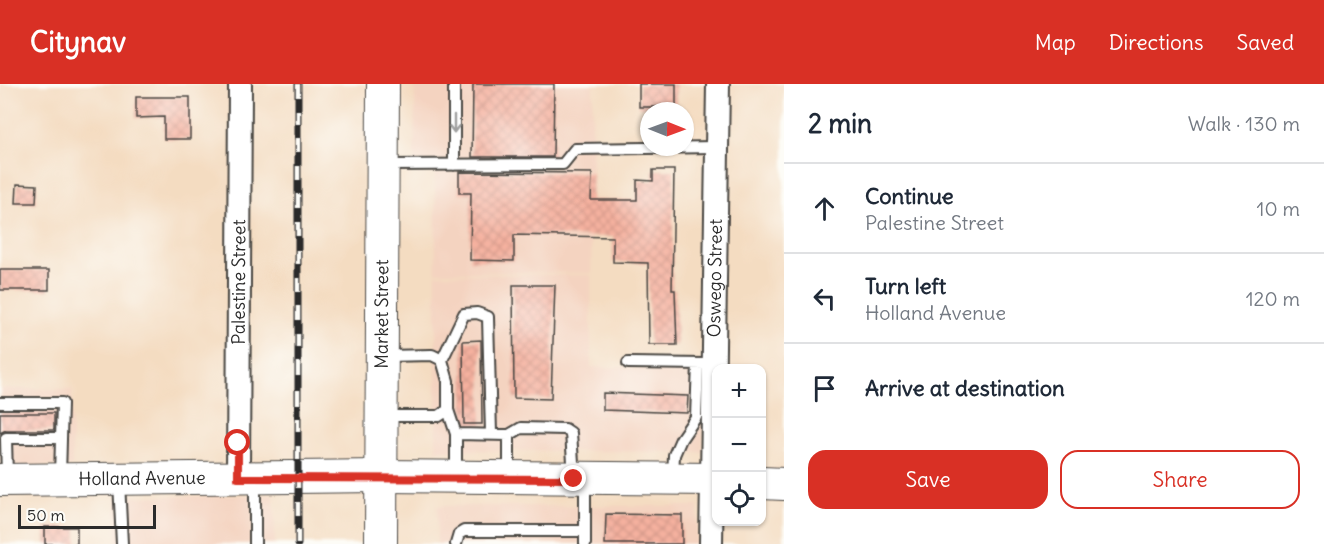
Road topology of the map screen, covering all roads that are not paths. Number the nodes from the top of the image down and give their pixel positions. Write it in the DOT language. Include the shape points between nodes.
graph roads {
  1 [pos="240,84"];
  2 [pos="383,84"];
  3 [pos="454,84"];
  4 [pos="718,84"];
  5 [pos="717,147"];
  6 [pos="383,165"];
  7 [pos="454,165"];
  8 [pos="382,356"];
  9 [pos="442,360"];
  10 [pos="628,363"];
  11 [pos="706,364"];
  12 [pos="0,403"];
  13 [pos="448,410"];
  14 [pos="383,416"];
  15 [pos="456,434"];
  16 [pos="490,434"];
  17 [pos="508,435"];
  18 [pos="61,438"];
  19 [pos="714,472"];
  20 [pos="382,476"];
  21 [pos="247,478"];
  22 [pos="456,478"];
  23 [pos="60,479"];
  24 [pos="119,479"];
  25 [pos="509,479"];
  26 [pos="579,479"];
  27 [pos="672,479"];
  28 [pos="712,479"];
  29 [pos="3,480"];
  30 [pos="766,483"];
  31 [pos="784,484"];
  32 [pos="712,522"];
  33 [pos="585,531"];
  34 [pos="122,544"];
  35 [pos="255,544"];
  36 [pos="381,544"];
  37 [pos="456,544"];
  38 [pos="585,544"];
  39 [pos="711,544"];
  1 -- 21 [label="street, Palestine Street"];
  2 -- 6 [label="main road, Market Street"];
  3 -- 7 [label="lane, one-way"];
  4 -- 5 [label="street, Oswego Street"];
  5 -- 7 [label="lane" via="575,149 563,164"];
  5 -- 11 [label="street, Oswego Street"];
  6 -- 7 [label="lane"];
  6 -- 8 [label="main road, Market Street"];
  8 -- 9 [label="lane" via="432,355"];
  8 -- 14 [label="main road, Market Street"];
  9 -- 13 [label="lane" via="448,381"];
  9 -- 16 [label="lane" via="464,314 488,317"];
  10 -- 11 [label="lane"];
  11 -- 19 [label="street, Oswego Street"];
  11 -- 27 [label="lane" via="696,417 674,455"];
  12 -- 18 [label="lane" via="62,403"];
  13 -- 14 [label="lane" via="439,416"];
  13 -- 15 [label="lane"];
  14 -- 20 [label="main road, Market Street"];
  15 -- 16 [label="lane"];
  15 -- 22 [label="lane"];
  16 -- 17 [label="lane"];
  17 -- 25 [label="lane"];
  17 -- 26 [label="lane" via="520,428 565,429 571,433"];
  18 -- 23 [label="lane"];
  18 -- 29 [label="lane" via="6,438"];
  20 -- 21 [label="main road, Holland Avenue"];
  20 -- 22 [label="main road, Holland Avenue"];
  20 -- 36 [label="main road, Market Street"];
  21 -- 24 [label="main road, Holland Avenue"];
  21 -- 35 [label="lane"];
  22 -- 25 [label="main road, Holland Avenue"];
  23 -- 24 [label="main road, Holland Avenue"];
  23 -- 29 [label="main road, Holland Avenue"];
  24 -- 34 [label="lane"];
  25 -- 26 [label="main road, Holland Avenue"];
  26 -- 27 [label="main road, Holland Avenue"];
  26 -- 33 [label="lane"];
  27 -- 28 [label="main road, Holland Avenue"];
  30 -- 31 [label="main road"];
  32 -- 39 [label="street, Oswego Street"];
  33 -- 37 [label="lane" via="464,531"];
  33 -- 38 [label="lane"];
}
